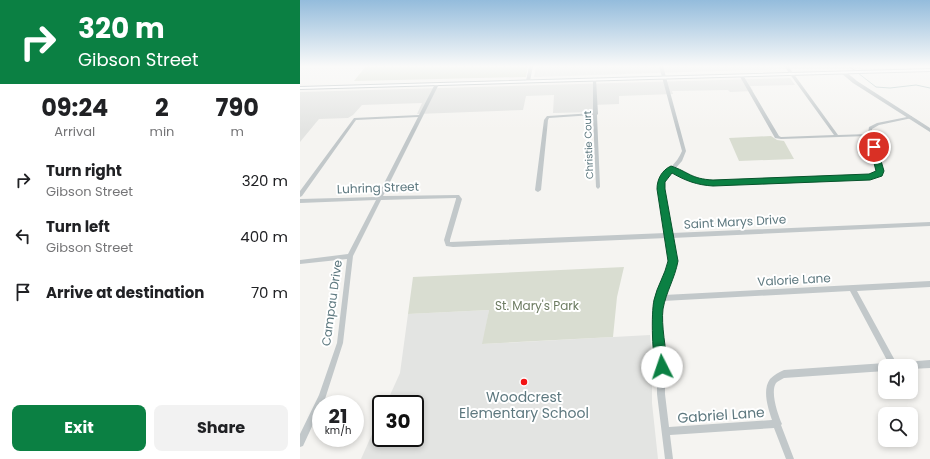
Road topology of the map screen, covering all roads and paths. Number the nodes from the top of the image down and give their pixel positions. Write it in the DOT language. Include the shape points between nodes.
graph roads {
  1 [pos="320,87"];
  2 [pos="435,87"];
  3 [pos="594,87"];
  4 [pos="667,87"];
  5 [pos="748,87"];
  6 [pos="802,87"];
  7 [pos="864,87"];
  8 [pos="300,88"];
  9 [pos="596,114"];
  10 [pos="421,116"];
  11 [pos="911,117"];
  12 [pos="930,130"];
  13 [pos="870,135"];
  14 [pos="837,136"];
  15 [pos="671,169"];
  16 [pos="598,187"];
  17 [pos="538,190"];
  18 [pos="300,195"];
  19 [pos="380,198"];
  20 [pos="300,201"];
  21 [pos="930,224"];
  22 [pos="670,236"];
  23 [pos="447,240"];
  24 [pos="350,256"];
  25 [pos="300,262"];
  26 [pos="930,284"];
  27 [pos="852,288"];
  28 [pos="660,298"];
  29 [pos="890,359"];
  30 [pos="930,364"];
  31 [pos="918,365"];
  32 [pos="878,367"];
  33 [pos="778,424"];
  34 [pos="665,431"];
  35 [pos="300,443"];
  36 [pos="669,459"];
  37 [pos="790,459"];
  1 -- 8 [label="main road"];
  2 -- 10 [label="street, Campau Drive"];
  3 -- 9 [label="street, Christie Court"];
  4 -- 15 [label="street" via="684,151 681,159"];
  5 -- 14 [label="street" via="777,137"];
  6 -- 14 [label="street"];
  7 -- 11 [label="street"];
  9 -- 16 [label="street, Christie Court"];
  9 -- 17 [label="street" via="548,117"];
  10 -- 18 [label="street" via="355,119"];
  10 -- 19 [label="street, Campau Drive"];
  11 -- 12 [label="street"];
  11 -- 13 [label="street" via="872,126"];
  13 -- 14 [label="street"];
  13 -- 15 [label="street" via="880,171 879,174 870,177 713,183 687,178"];
  15 -- 22 [label="street" via="661,182"];
  19 -- 20 [label="street, Luhring Street"];
  19 -- 23 [label="street, Luhring Street" via="457,196 459,199"];
  19 -- 24 [label="street, Campau Drive"];
  21 -- 22 [label="street, Saint Marys Drive"];
  22 -- 23 [label="street, Saint Marys Drive" via="459,245 448,244"];
  22 -- 28 [label="street" via="673,261"];
  24 -- 25 [label="street"];
  24 -- 35 [label="street, Campau Drive" via="340,343 322,396"];
  26 -- 27 [label="street, Valorie Lane"];
  27 -- 28 [label="street, Valorie Lane"];
  27 -- 29 [label="street"];
  28 -- 34 [label="street" via="657,320"];
  30 -- 31 [label="street"];
  32 -- 33 [label="street" via="784,374 777,377 770,392"];
  33 -- 34 [label="street, Gabriel Lane"];
  33 -- 37 [label="street"];
  34 -- 36 [label="street"];
}
